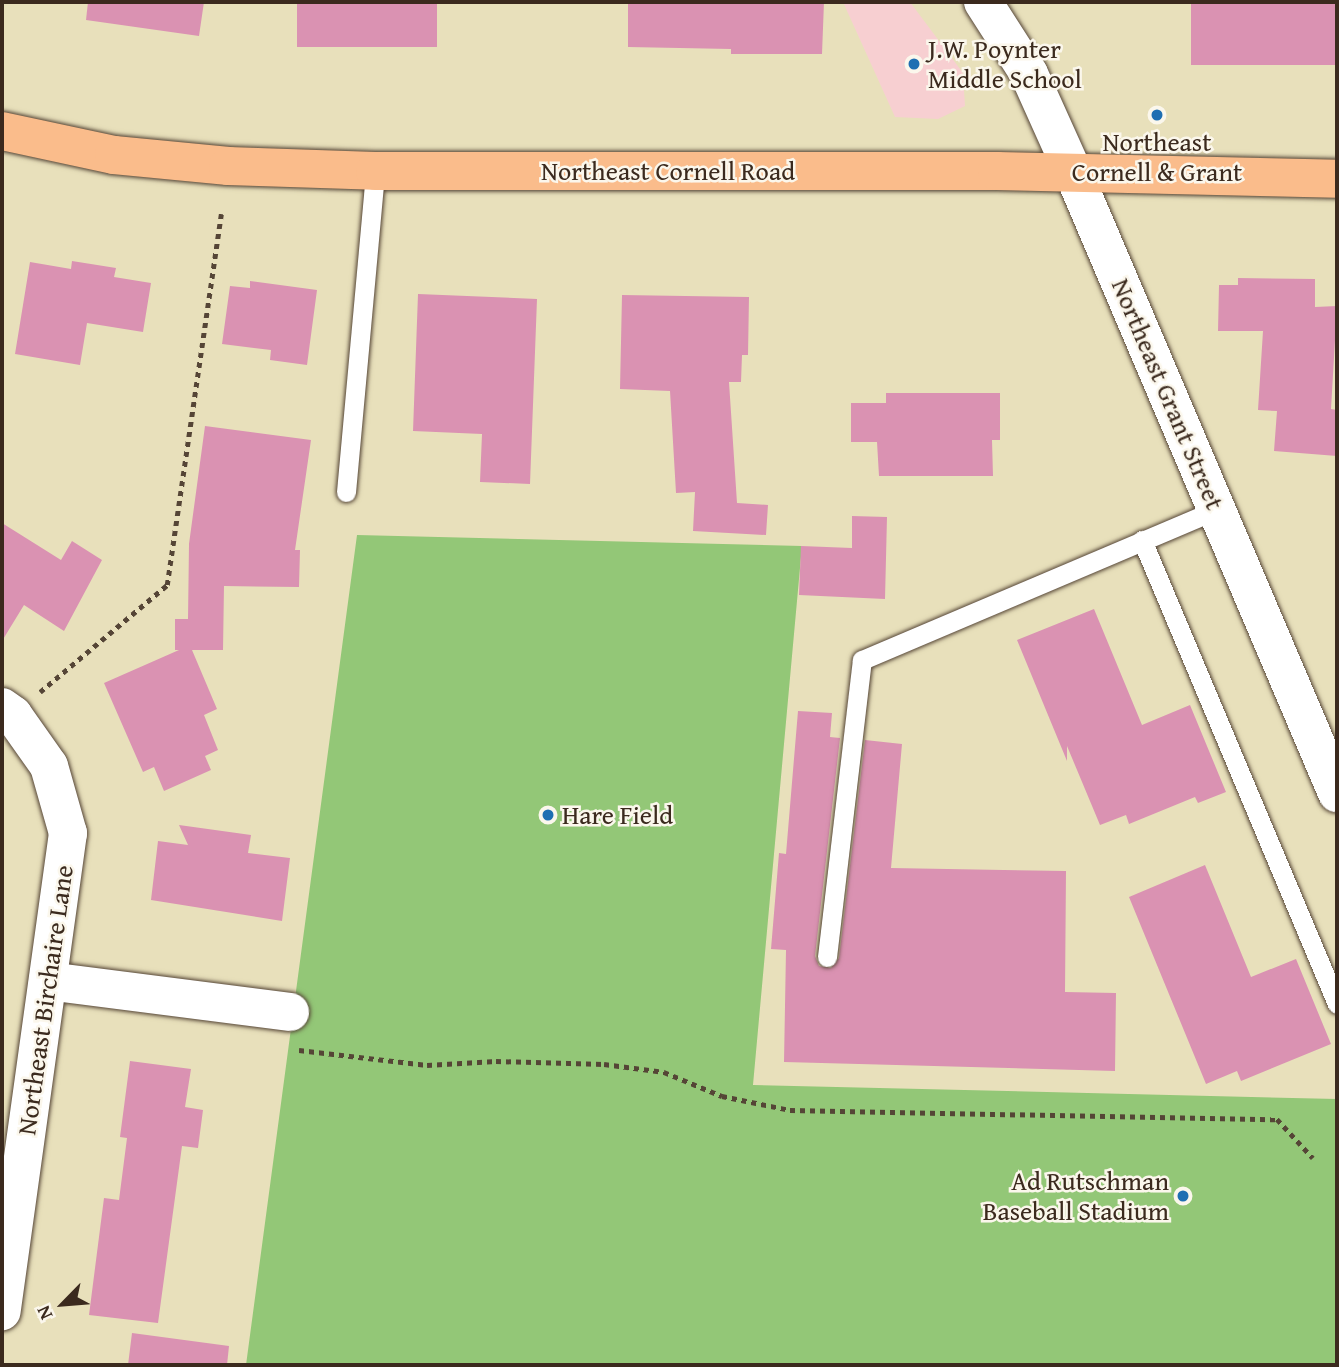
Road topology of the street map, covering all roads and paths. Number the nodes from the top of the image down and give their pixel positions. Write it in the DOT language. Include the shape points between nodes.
graph roads {
  1 [pos="983,2"];
  2 [pos="2,131"];
  3 [pos="375,171"];
  4 [pos="1073,172"];
  5 [pos="1337,179"];
  6 [pos="221,214"];
  7 [pos="346,492"];
  8 [pos="1217,509"];
  9 [pos="1142,540"];
  10 [pos="7,711"];
  11 [pos="1337,793"];
  12 [pos="827,957"];
  13 [pos="48,981"];
  14 [pos="1337,1004"];
  15 [pos="290,1012"];
  16 [pos="292,1049"];
  17 [pos="1312,1158"];
  18 [pos="2,1311"];
  1 -- 4 [label="street, Northeast Grant Street" via="1029,74"];
  2 -- 3 [label="highway, Northeast Cornell Road" via="167,161"];
  3 -- 4 [label="highway, Northeast Cornell Road"];
  3 -- 7 [label="lane"];
  4 -- 5 [label="highway, Northeast Cornell Road"];
  4 -- 8 [label="street, Northeast Grant Street"];
  6 -- 10 [label="path" via="167,584"];
  8 -- 9 [label="lane"];
  8 -- 11 [label="street, Northeast Grant Street"];
  9 -- 12 [label="lane" via="862,660"];
  9 -- 14 [label="lane"];
  10 -- 13 [label="street, Northeast Birchaire Lane" via="49,766 68,833"];
  13 -- 15 [label="street"];
  13 -- 18 [label="street, Northeast Birchaire Lane"];
  16 -- 17 [label="path" via="427,1065 496,1061 604,1064 664,1072 722,1096 790,1110 1277,1119"];
}
